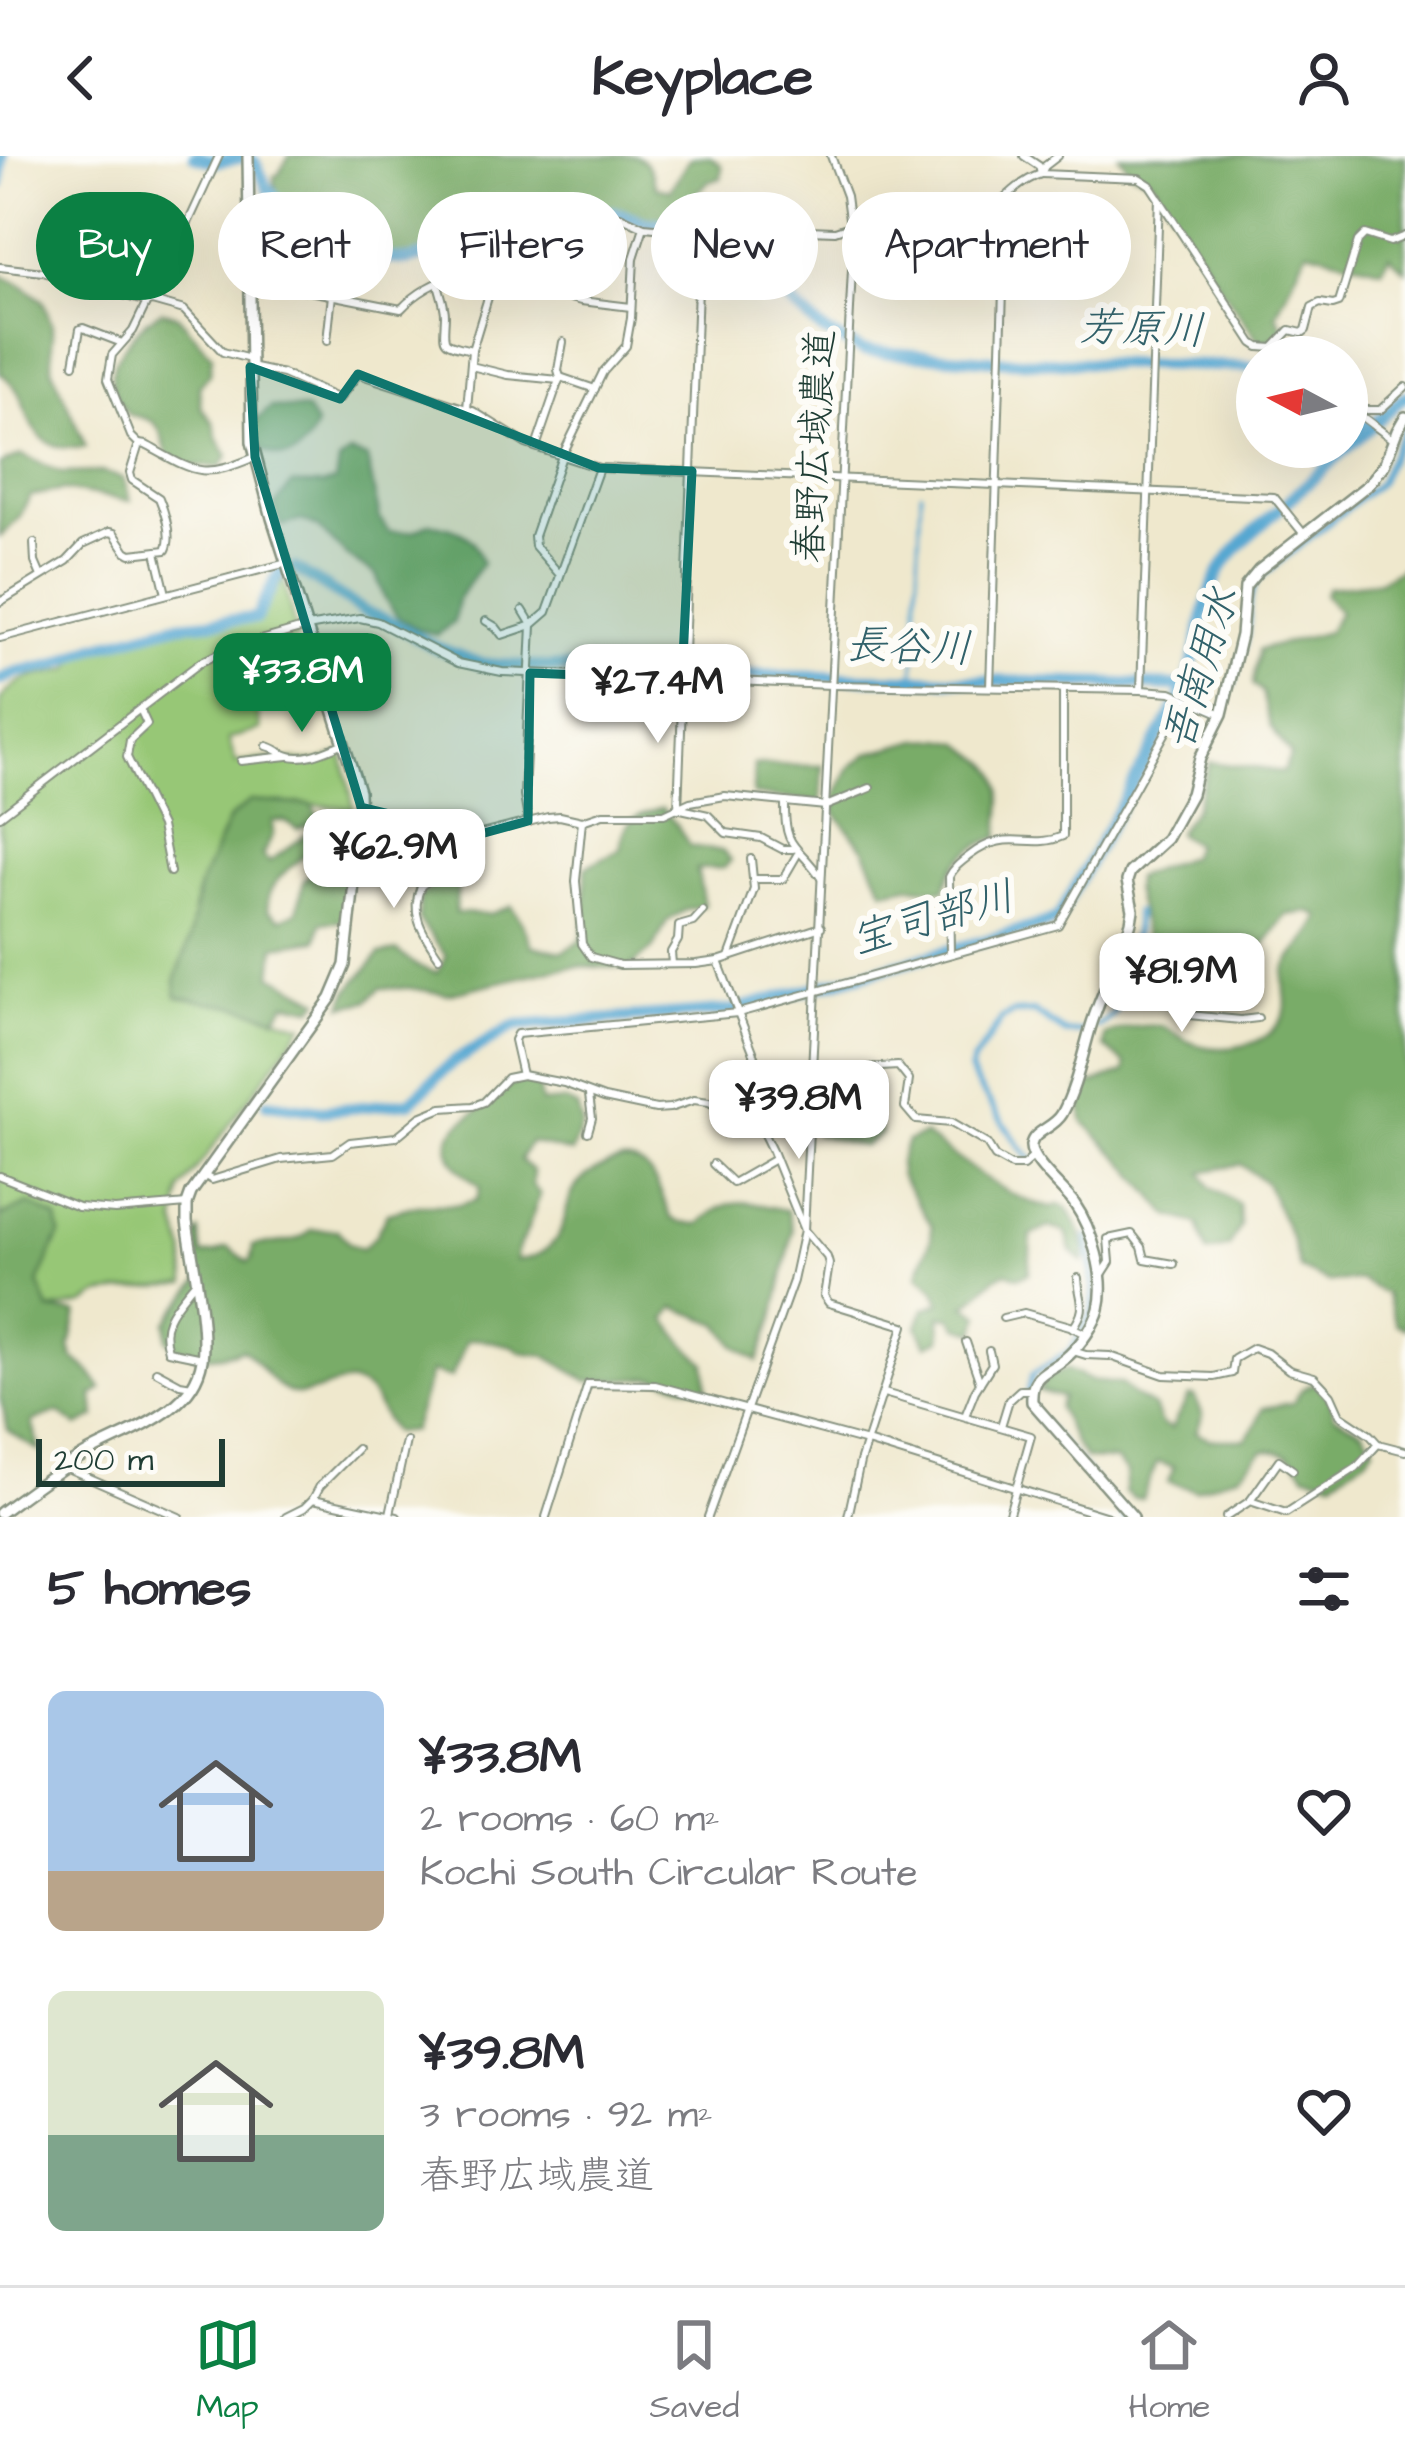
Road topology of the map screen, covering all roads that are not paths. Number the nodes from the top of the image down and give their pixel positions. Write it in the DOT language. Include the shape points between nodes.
graph roads {
  1 [pos="248,156"];
  2 [pos="831,156"];
  3 [pos="1024,156"];
  4 [pos="1058,156"];
  5 [pos="217,160"];
  6 [pos="1041,174"];
  7 [pos="248,192"];
  8 [pos="844,192"];
  9 [pos="1010,192"];
  10 [pos="1160,198"];
  11 [pos="627,220"];
  12 [pos="644,227"];
  13 [pos="651,227"];
  14 [pos="1405,236"];
  15 [pos="0,267"];
  16 [pos="417,294"];
  17 [pos="249,300"];
  18 [pos="331,300"];
  19 [pos="357,300"];
  20 [pos="442,300"];
  21 [pos="490,300"];
  22 [pos="574,300"];
  23 [pos="698,300"];
  24 [pos="849,300"];
  25 [pos="1003,300"];
  26 [pos="149,302"];
  27 [pos="632,307"];
  28 [pos="1248,336"];
  29 [pos="1284,336"];
  30 [pos="327,341"];
  31 [pos="563,342"];
  32 [pos="122,343"];
  33 [pos="472,350"];
  34 [pos="250,363"];
  35 [pos="74,364"];
  36 [pos="471,366"];
  37 [pos="560,379"];
  38 [pos="1405,387"];
  39 [pos="595,389"];
  40 [pos="467,409"];
  41 [pos="1368,410"];
  42 [pos="1405,417"];
  43 [pos="1368,419"];
  44 [pos="1394,440"];
  45 [pos="139,444"];
  46 [pos="536,447"];
  47 [pos="562,456"];
  48 [pos="255,457"];
  49 [pos="599,468"];
  50 [pos="692,472"];
  51 [pos="842,478"];
  52 [pos="998,484"];
  53 [pos="1148,490"];
  54 [pos="1305,535"];
  55 [pos="34,544"];
  56 [pos="156,552"];
  57 [pos="287,563"];
  58 [pos="560,575"];
  59 [pos="41,576"];
  60 [pos="166,594"];
  61 [pos="0,602"];
  62 [pos="523,610"];
  63 [pos="486,621"];
  64 [pos="532,625"];
  65 [pos="307,626"];
  66 [pos="0,638"];
  67 [pos="530,669"];
  68 [pos="682,675"];
  69 [pos="272,682"];
  70 [pos="831,685"];
  71 [pos="1141,686"];
  72 [pos="990,687"];
  73 [pos="1063,689"];
  74 [pos="1180,698"];
  75 [pos="332,700"];
  76 [pos="140,709"];
  77 [pos="1222,714"];
  78 [pos="346,743"];
  79 [pos="267,746"];
  80 [pos="288,756"];
  81 [pos="241,761"];
  82 [pos="869,788"];
  83 [pos="785,802"];
  84 [pos="826,806"];
  85 [pos="361,807"];
  86 [pos="678,809"];
  87 [pos="0,816"];
  88 [pos="582,820"];
  89 [pos="529,821"];
  90 [pos="477,835"];
  91 [pos="795,852"];
  92 [pos="751,859"];
  93 [pos="170,872"];
  94 [pos="437,875"];
  95 [pos="354,878"];
  96 [pos="754,879"];
  97 [pos="823,881"];
  98 [pos="703,911"];
  99 [pos="821,927"];
  100 [pos="950,954"];
  101 [pos="439,957"];
  102 [pos="729,957"];
  103 [pos="718,961"];
  104 [pos="672,964"];
  105 [pos="1116,972"];
  106 [pos="817,987"];
  107 [pos="738,1013"];
  108 [pos="1258,1018"];
  109 [pos="813,1071"];
  110 [pos="522,1075"];
  111 [pos="763,1077"];
  112 [pos="589,1092"];
  113 [pos="753,1112"];
  114 [pos="587,1132"];
  115 [pos="775,1159"];
  116 [pos="1030,1160"];
  117 [pos="713,1164"];
  118 [pos="203,1175"];
  119 [pos="0,1176"];
  120 [pos="188,1204"];
  121 [pos="804,1230"];
  122 [pos="1174,1264"];
  123 [pos="1078,1278"];
  124 [pos="1099,1279"];
  125 [pos="195,1282"];
  126 [pos="1003,1318"];
  127 [pos="1079,1331"];
  128 [pos="966,1342"];
  129 [pos="157,1347"];
  130 [pos="168,1351"];
  131 [pos="989,1351"];
  132 [pos="1073,1352"];
  133 [pos="202,1358"];
  134 [pos="156,1372"];
  135 [pos="980,1383"];
  136 [pos="192,1386"];
  137 [pos="1029,1389"];
  138 [pos="884,1393"];
  139 [pos="748,1406"];
  140 [pos="965,1416"];
  141 [pos="1001,1426"];
  142 [pos="406,1441"];
  143 [pos="867,1442"];
  144 [pos="1378,1444"];
  145 [pos="357,1449"];
  146 [pos="1405,1451"];
  147 [pos="64,1467"];
  148 [pos="1292,1470"];
  149 [pos="1015,1488"];
  150 [pos="313,1499"];
  151 [pos="1250,1501"];
  152 [pos="0,1513"];
  153 [pos="1286,1515"];
  154 [pos="392,1516"];
  155 [pos="179,1517"];
  156 [pos="286,1517"];
  157 [pos="546,1517"];
  158 [pos="708,1517"];
  159 [pos="848,1517"];
  160 [pos="1008,1517"];
  161 [pos="1108,1517"];
  162 [pos="1133,1517"];
  163 [pos="1226,1517"];
  1 -- 7 [label="main road"];
  2 -- 8 [label="street, 春野広域農道"];
  3 -- 6 [label="street"];
  4 -- 6 [label="street"];
  5 -- 26 [label="street"];
  6 -- 9 [label="street"];
  6 -- 10 [label="street" via="1139,178"];
  10 -- 28 [label="street"];
  10 -- 53 [label="street"];
  11 -- 12 [label="street"];
  12 -- 13 [label="street"];
  12 -- 27 [label="street"];
  14 -- 29 [label="street" via="1390,242 1365,234 1339,304 1312,307 1306,330"];
  15 -- 26 [label="street"];
  16 -- 19 [label="street" via="401,309"];
  17 -- 34 [label="main road"];
  18 -- 30 [label="street"];
  20 -- 33 [label="street" via="442,335"];
  21 -- 33 [label="street"];
  22 -- 27 [label="street"];
  23 -- 50 [label="street"];
  24 -- 51 [label="street, 春野広域農道"];
  25 -- 52 [label="street"];
  26 -- 32 [label="street"];
  26 -- 34 [label="street" via="178,307 223,352"];
  27 -- 39 [label="street" via="626,346"];
  31 -- 37 [label="street"];
  32 -- 35 [label="street" via="80,329"];
  32 -- 45 [label="street" via="108,380"];
  33 -- 36 [label="street"];
  34 -- 40 [label="street" via="339,399 358,374"];
  34 -- 48 [label="main road"];
  36 -- 37 [label="street"];
  36 -- 40 [label="street"];
  37 -- 39 [label="street"];
  37 -- 46 [label="street"];
  38 -- 41 [label="street" via="1380,410"];
  39 -- 47 [label="street"];
  40 -- 46 [label="street"];
  42 -- 44 [label="main road"];
  43 -- 44 [label="street"];
  44 -- 54 [label="main road" via="1370,484"];
  45 -- 48 [label="street" via="205,472"];
  45 -- 56 [label="street" via="132,480 159,498 170,537"];
  46 -- 47 [label="street"];
  47 -- 49 [label="street"];
  47 -- 58 [label="street" via="534,536"];
  48 -- 57 [label="main road"];
  49 -- 50 [label="street"];
  49 -- 58 [label="street"];
  50 -- 51 [label="street"];
  50 -- 68 [label="street"];
  51 -- 52 [label="street"];
  51 -- 70 [label="street, 春野広域農道"];
  52 -- 53 [label="street"];
  52 -- 72 [label="street"];
  53 -- 54 [label="street" via="1274,497"];
  53 -- 71 [label="street"];
  54 -- 77 [label="main road" via="1245,587"];
  55 -- 59 [label="street"];
  56 -- 59 [label="street" via="130,554 109,532"];
  56 -- 60 [label="street"];
  57 -- 60 [label="street"];
  57 -- 65 [label="main road"];
  58 -- 64 [label="street" via="547,612"];
  59 -- 61 [label="street"];
  60 -- 66 [label="street"];
  62 -- 64 [label="street"];
  63 -- 64 [label="street" via="502,635"];
  64 -- 67 [label="street"];
  65 -- 67 [label="street" via="369,619 458,663"];
  65 -- 75 [label="main road"];
  65 -- 76 [label="street" via="216,653"];
  67 -- 68 [label="street"];
  67 -- 89 [label="street"];
  68 -- 70 [label="street"];
  68 -- 86 [label="street"];
  69 -- 75 [label="street"];
  70 -- 72 [label="street"];
  70 -- 84 [label="street, 春野広域農道"];
  71 -- 73 [label="street"];
  71 -- 74 [label="street"];
  72 -- 73 [label="street"];
  73 -- 100 [label="street" via="1063,836 984,844 953,869"];
  74 -- 77 [label="street"];
  74 -- 100 [label="street" via="1058,925"];
  75 -- 78 [label="main road"];
  76 -- 87 [label="street"];
  76 -- 93 [label="street" via="147,724 130,740 127,757 160,826"];
  77 -- 105 [label="main road" via="1166,838 1130,872 1133,910"];
  78 -- 80 [label="street"];
  78 -- 85 [label="main road"];
  79 -- 80 [label="street"];
  80 -- 81 [label="street"];
  82 -- 84 [label="street"];
  83 -- 84 [label="street"];
  83 -- 86 [label="street" via="724,796"];
  83 -- 91 [label="street"];
  84 -- 97 [label="street, 春野広域農道"];
  85 -- 90 [label="street"];
  85 -- 95 [label="main road"];
  86 -- 88 [label="street"];
  86 -- 91 [label="street"];
  88 -- 89 [label="street"];
  88 -- 104 [label="street" via="582,944 605,962"];
  89 -- 90 [label="street"];
  90 -- 94 [label="street" via="461,878"];
  91 -- 96 [label="street" via="783,879"];
  91 -- 97 [label="street"];
  92 -- 96 [label="street"];
  94 -- 95 [label="street"];
  94 -- 101 [label="street" via="422,886 415,909"];
  95 -- 118 [label="main road" via="339,984"];
  96 -- 102 [label="street"];
  97 -- 99 [label="street, 春野広域農道"];
  98 -- 104 [label="street" via="679,926"];
  99 -- 102 [label="street"];
  99 -- 106 [label="street, 春野広域農道"];
  100 -- 106 [label="street"];
  102 -- 103 [label="street"];
  103 -- 104 [label="street"];
  103 -- 107 [label="street"];
  105 -- 108 [label="street" via="1138,978 1190,1016"];
  105 -- 116 [label="main road" via="1063,1112 1035,1136"];
  106 -- 107 [label="street"];
  106 -- 109 [label="street, 春野広域農道"];
  107 -- 110 [label="street" via="518,1034"];
  107 -- 111 [label="street"];
  109 -- 111 [label="street"];
  109 -- 116 [label="street" via="898,1066 909,1080 905,1107 916,1120 951,1123 1011,1166"];
  109 -- 121 [label="street, 春野広域農道"];
  110 -- 112 [label="street"];
  110 -- 118 [label="street" via="507,1078 484,1102 420,1117 396,1138 350,1142 333,1154 280,1159 212,1180"];
  111 -- 113 [label="street"];
  112 -- 113 [label="street" via="656,1108 694,1100 730,1114"];
  112 -- 114 [label="street"];
  113 -- 115 [label="street"];
  115 -- 117 [label="street" via="734,1183"];
  115 -- 121 [label="street"];
  116 -- 124 [label="main road" via="1061,1186 1087,1225"];
  118 -- 120 [label="main road"];
  119 -- 120 [label="street" via="78,1207"];
  120 -- 125 [label="main road"];
  121 -- 138 [label="street" via="827,1257 829,1303 904,1326"];
  121 -- 139 [label="street, 春野広域農道"];
  122 -- 124 [label="street" via="1145,1259 1132,1234 1108,1239 1110,1262"];
  123 -- 127 [label="street"];
  124 -- 127 [label="main road" via="1099,1311"];
  125 -- 130 [label="street" via="166,1320"];
  125 -- 133 [label="main road"];
  126 -- 127 [label="street" via="1024,1313"];
  127 -- 132 [label="main road"];
  128 -- 135 [label="street"];
  129 -- 130 [label="street"];
  130 -- 133 [label="street"];
  131 -- 135 [label="street" via="992,1364"];
  132 -- 137 [label="main road"];
  132 -- 144 [label="street" via="1163,1376 1214,1377 1232,1373 1234,1359 1252,1348 1314,1377 1340,1415"];
  133 -- 136 [label="main road"];
  134 -- 136 [label="street"];
  135 -- 140 [label="street"];
  136 -- 147 [label="main road" via="164,1414"];
  137 -- 141 [label="street" via="1009,1400"];
  137 -- 162 [label="main road" via="1034,1406"];
  138 -- 140 [label="street"];
  138 -- 143 [label="street"];
  139 -- 143 [label="street"];
  139 -- 157 [label="street" via="656,1385 588,1384"];
  139 -- 158 [label="street, 春野広域農道"];
  140 -- 141 [label="street"];
  141 -- 149 [label="street" via="1030,1436"];
  142 -- 154 [label="street"];
  143 -- 149 [label="street"];
  143 -- 159 [label="street"];
  144 -- 146 [label="street"];
  144 -- 153 [label="street"];
  145 -- 150 [label="street"];
  147 -- 152 [label="main road"];
  147 -- 155 [label="street"];
  148 -- 151 [label="street" via="1279,1460"];
  149 -- 160 [label="street"];
  149 -- 161 [label="street"];
  150 -- 154 [label="street"];
  150 -- 156 [label="street"];
  151 -- 153 [label="street"];
  151 -- 163 [label="street"];
}
